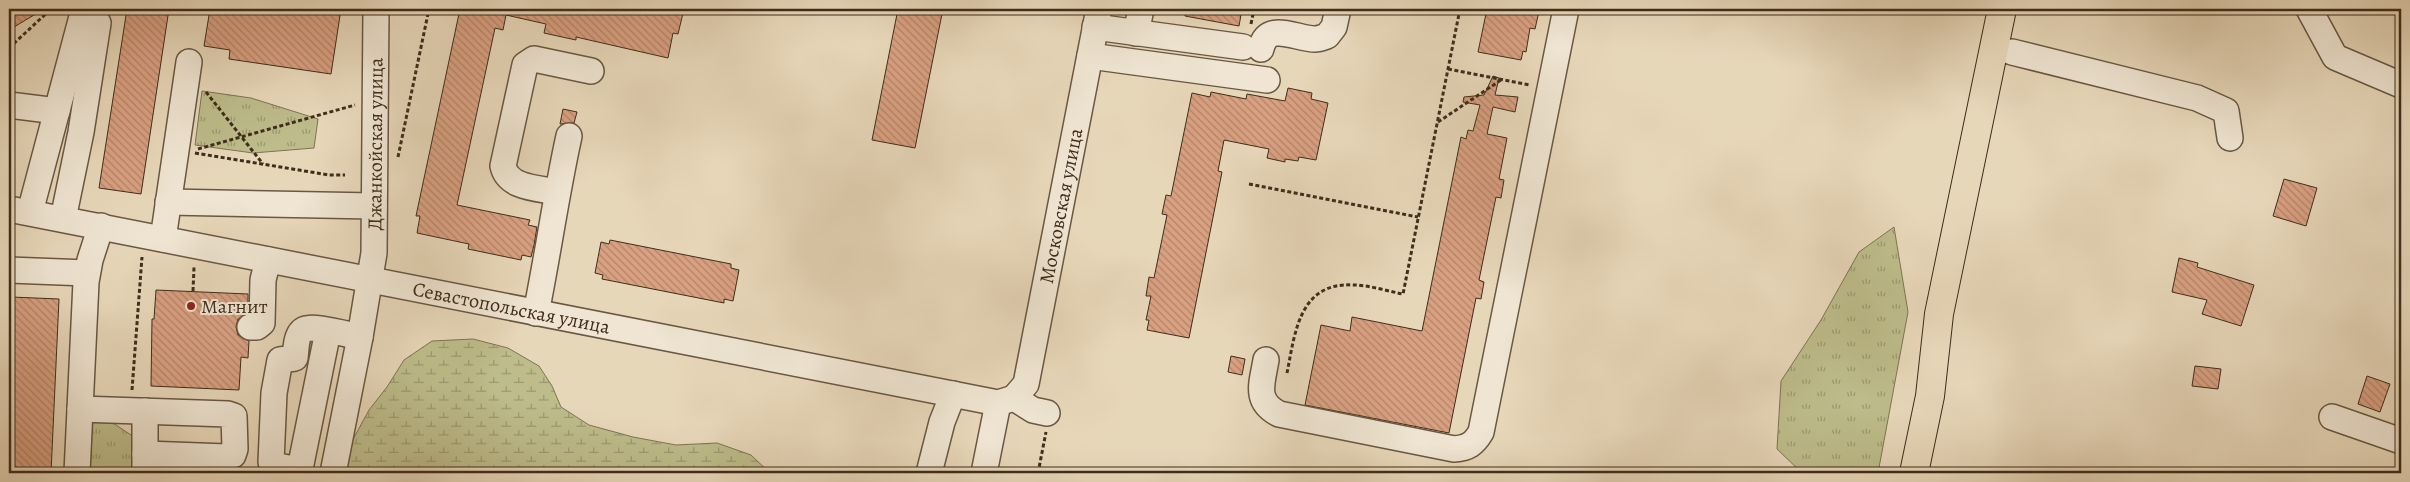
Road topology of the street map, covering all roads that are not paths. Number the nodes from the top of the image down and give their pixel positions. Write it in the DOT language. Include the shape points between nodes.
graph roads {
  1 [pos="376,9"];
  2 [pos="1141,9"];
  3 [pos="1338,9"];
  4 [pos="1566,9"];
  5 [pos="2002,9"];
  6 [pos="2021,9"];
  7 [pos="2309,9"];
  8 [pos="83,15"];
  9 [pos="1097,18"];
  10 [pos="1136,33"];
  11 [pos="2012,52"];
  12 [pos="1090,56"];
  13 [pos="190,62"];
  14 [pos="591,71"];
  15 [pos="1267,80"];
  16 [pos="2401,85"];
  17 [pos="9,105"];
  18 [pos="57,111"];
  19 [pos="568,136"];
  20 [pos="2230,138"];
  21 [pos="557,192"];
  22 [pos="168,202"];
  23 [pos="374,206"];
  24 [pos="20,211"];
  25 [pos="63,219"];
  26 [pos="101,226"];
  27 [pos="162,239"];
  28 [pos="268,260"];
  29 [pos="9,270"];
  30 [pos="87,273"];
  31 [pos="371,280"];
  32 [pos="536,313"];
  33 [pos="250,327"];
  34 [pos="328,330"];
  35 [pos="360,337"];
  36 [pos="1266,360"];
  37 [pos="953,394"];
  38 [pos="1930,396"];
  39 [pos="1006,401"];
  40 [pos="80,409"];
  41 [pos="138,411"];
  42 [pos="2332,417"];
  43 [pos="1046,424"];
  44 [pos="272,431"];
  45 [pos="307,438"];
  46 [pos="2401,441"];
  47 [pos="145,464"];
  48 [pos="77,473"];
  49 [pos="333,473"];
  50 [pos="929,473"];
  51 [pos="984,473"];
  52 [pos="1914,473"];
  1 -- 23 [label="street, Джанкойская улица"];
  2 -- 10 [label="street"];
  3 -- 10 [label="street" via="1334,27 1327,36 1316,39 1279,32 1269,34 1252,48"];
  4 -- 36 [label="street" via="1481,432 1476,442 1454,450 1279,414 1269,409 1262,399"];
  5 -- 38 [label="main road" via="1939,314"];
  6 -- 11 [label="main road"];
  7 -- 16 [label="street" via="2335,57"];
  8 -- 18 [label="street"];
  8 -- 25 [label="street" via="80,132"];
  9 -- 10 [label="street"];
  9 -- 12 [label="street, Московская улица"];
  11 -- 20 [label="street" via="2197,98 2226,111"];
  11 -- 38 [label="main road" via="1958,312"];
  12 -- 15 [label="street"];
  12 -- 39 [label="street, Московская улица" via="1026,384"];
  13 -- 22 [label="street"];
  14 -- 21 [label="street" via="534,59 525,65 503,166 506,176 514,182"];
  17 -- 18 [label="street"];
  18 -- 24 [label="street"];
  19 -- 21 [label="street"];
  21 -- 32 [label="street"];
  22 -- 23 [label="street"];
  22 -- 27 [label="street"];
  23 -- 31 [label="street, Джанкойская улица"];
  24 -- 25 [label="street, Севастопольская улица"];
  25 -- 26 [label="street, Севастопольская улица"];
  26 -- 27 [label="street, Севастопольская улица"];
  26 -- 30 [label="street"];
  27 -- 28 [label="street, Севастопольская улица"];
  28 -- 31 [label="street, Севастопольская улица"];
  28 -- 33 [label="street" via="263,280 262,323"];
  29 -- 30 [label="street"];
  30 -- 40 [label="street"];
  31 -- 32 [label="street, Севастопольская улица"];
  31 -- 35 [label="street, Джанкойская улица"];
  32 -- 37 [label="street, Севастопольская улица"];
  34 -- 35 [label="street"];
  34 -- 44 [label="street" via="303,328 295,358 280,360"];
  34 -- 45 [label="street"];
  35 -- 49 [label="street, Джанкойская улица"];
  37 -- 39 [label="street, Севастопольская улица"];
  37 -- 50 [label="street"];
  38 -- 52 [label="main road"];
  39 -- 43 [label="street, Севастопольская улица" via="1033,410"];
  39 -- 51 [label="street, Московская улица"];
  40 -- 41 [label="street"];
  40 -- 48 [label="street"];
  41 -- 47 [label="street"];
  41 -- 47 [label="street" via="228,414 234,416 236,422 233,455"];
  42 -- 46 [label="street"];
  44 -- 45 [label="street"];
  44 -- 45 [label="street" via="271,462 280,467 299,468"];
}
